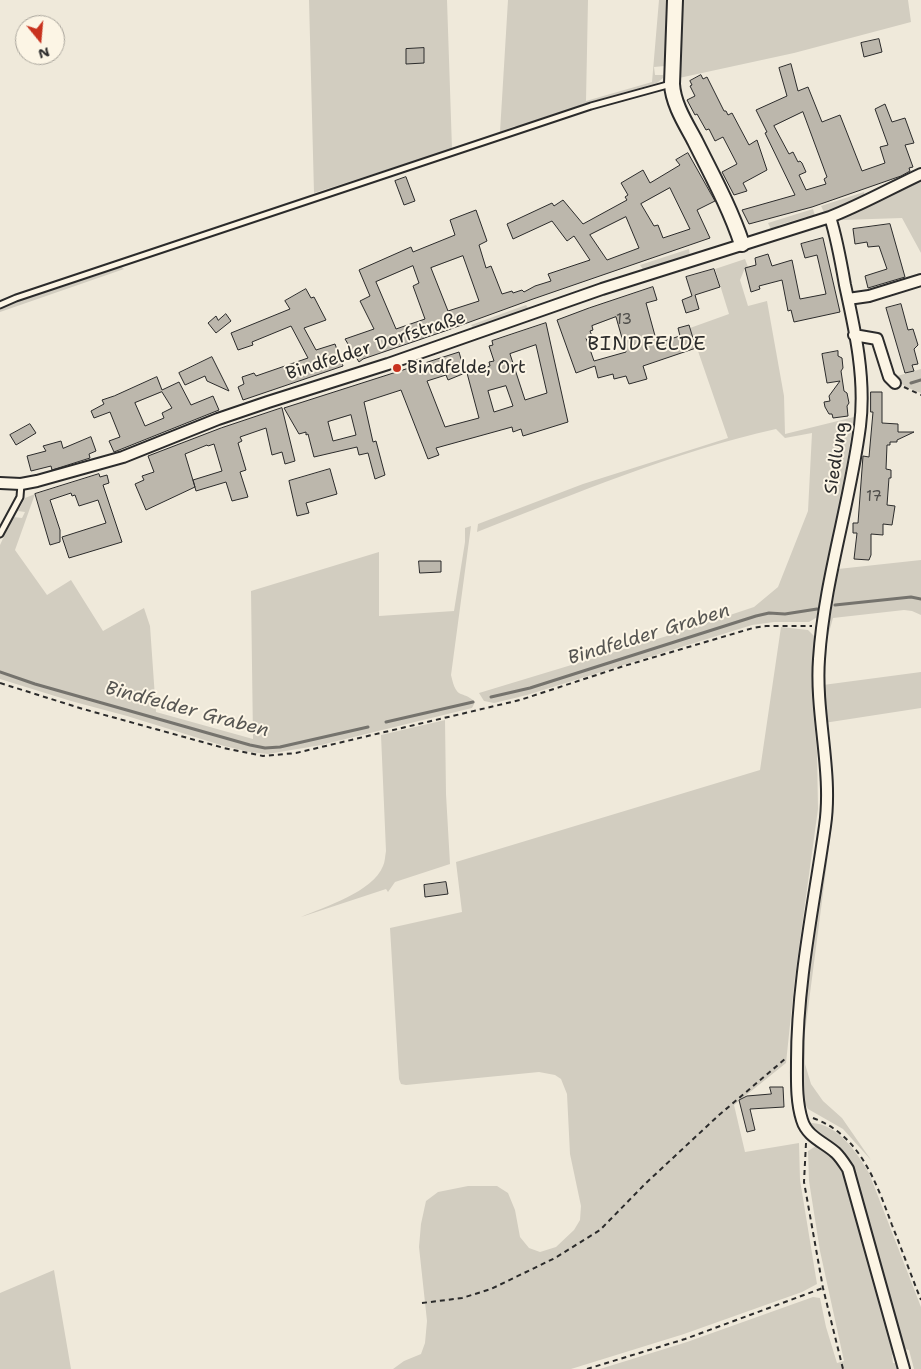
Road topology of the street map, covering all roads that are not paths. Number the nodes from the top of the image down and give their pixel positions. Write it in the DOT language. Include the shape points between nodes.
graph roads {
  1 [pos="675,0"];
  2 [pos="672,86"];
  3 [pos="921,174"];
  4 [pos="830,217"];
  5 [pos="742,244"];
  6 [pos="921,280"];
  7 [pos="848,299"];
  8 [pos="0,305"];
  9 [pos="854,334"];
  10 [pos="895,383"];
  11 [pos="0,483"];
  12 [pos="21,484"];
  13 [pos="0,534"];
  14 [pos="903,1365"];
  1 -- 2 [label="street"];
  2 -- 5 [label="street" via="686,123 734,218"];
  2 -- 8 [label="lane" via="591,106"];
  3 -- 4 [label="street, Bindfelder Dorfstraße"];
  4 -- 5 [label="street, Bindfelder Dorfstraße"];
  4 -- 7 [label="street, Siedlung"];
  5 -- 12 [label="street, Bindfelder Dorfstraße" via="218,419 123,457"];
  6 -- 7 [label="street"];
  7 -- 9 [label="street, Siedlung"];
  9 -- 10 [label="street" via="877,339 889,377"];
  9 -- 14 [label="street, Siedlung" via="862,398 860,425 822,624 818,662 827,788 826,822 802,981 797,1075 803,1124 836,1153 848,1169"];
  11 -- 12 [label="street, Bindfelder Dorfstraße"];
  12 -- 13 [label="lane" via="20,497"];
}
